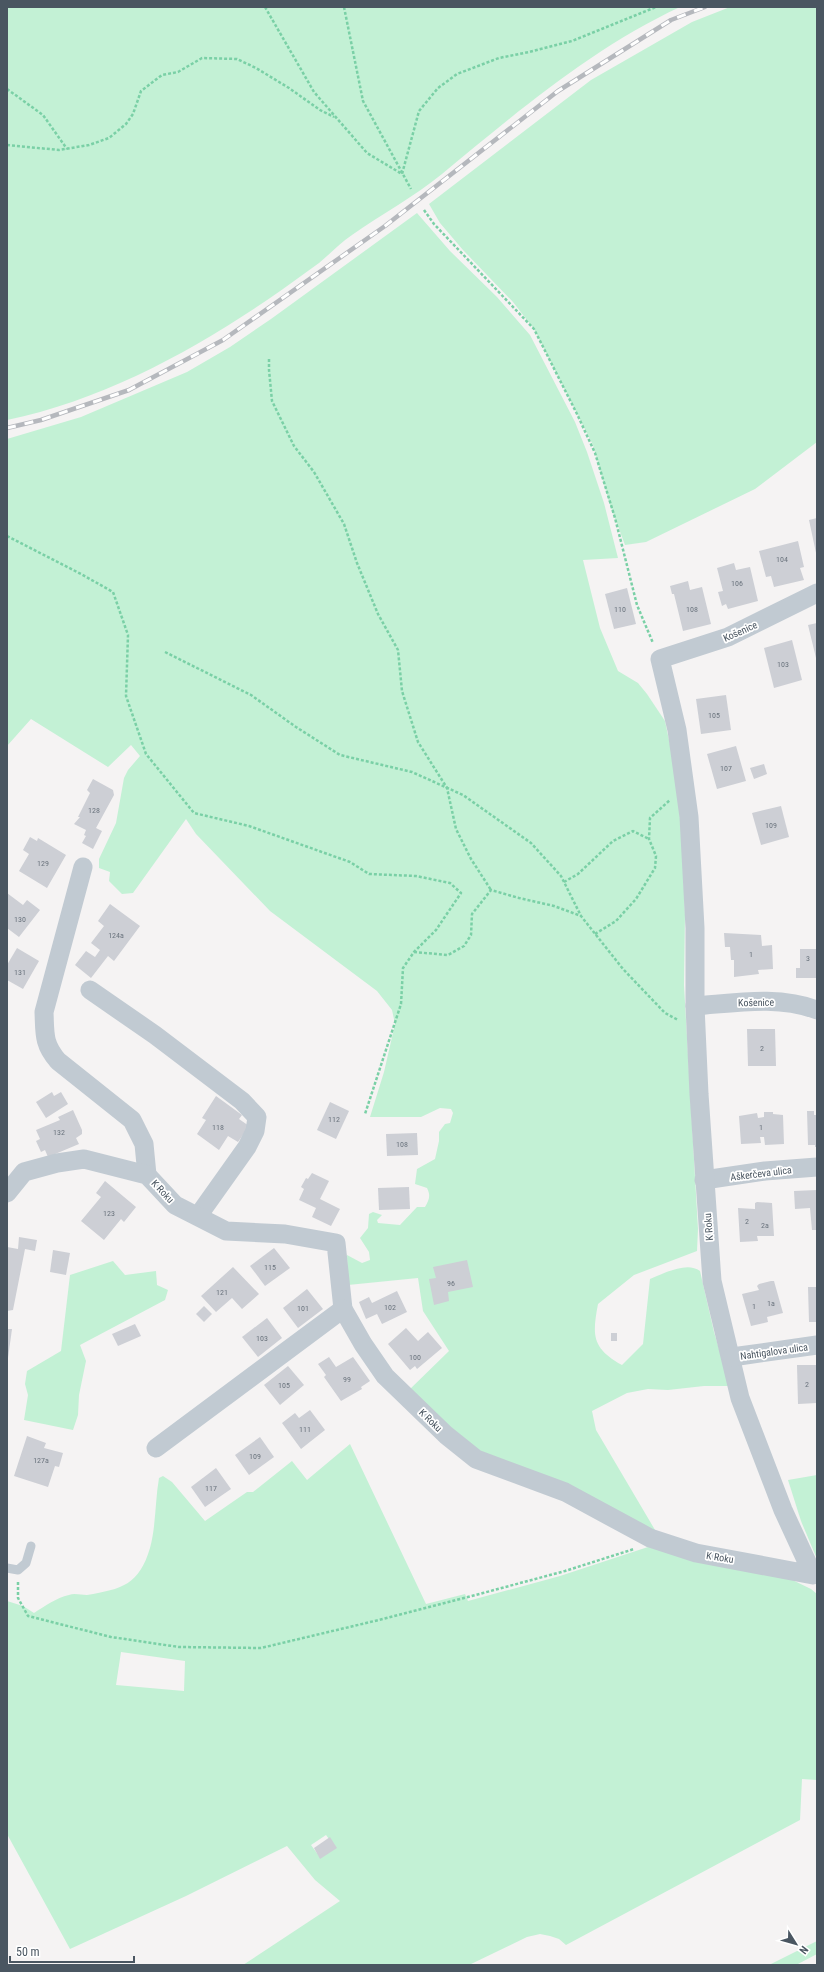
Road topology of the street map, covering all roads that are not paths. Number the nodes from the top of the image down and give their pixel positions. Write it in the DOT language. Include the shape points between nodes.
graph roads {
  1 [pos="817,592"];
  2 [pos="660,659"];
  3 [pos="83,866"];
  4 [pos="90,990"];
  5 [pos="695,1006"];
  6 [pos="817,1010"];
  7 [pos="817,1167"];
  8 [pos="147,1175"];
  9 [pos="704,1180"];
  10 [pos="7,1193"];
  11 [pos="198,1216"];
  12 [pos="343,1309"];
  13 [pos="817,1345"];
  14 [pos="732,1357"];
  15 [pos="156,1448"];
  16 [pos="31,1546"];
  17 [pos="7,1568"];
  18 [pos="815,1577"];
  1 -- 2 [label="street, Košenice" via="728,637"];
  2 -- 5 [label="street, K Roku" via="677,730 689,817 696,928"];
  3 -- 8 [label="street, K Roku" via="44,1012 45,1036 48,1049 58,1061 132,1120 144,1144"];
  4 -- 11 [label="street" via="242,1101 257,1117 255,1131 247,1147"];
  5 -- 6 [label="street, Košenice" via="763,1000 803,1005"];
  5 -- 9 [label="street, K Roku"];
  7 -- 9 [label="street, Aškerčeva ulica"];
  8 -- 10 [label="street, K Roku" via="84,1159 24,1172"];
  8 -- 11 [label="street, K Roku" via="175,1205"];
  9 -- 14 [label="street, K Roku" via="712,1281"];
  11 -- 12 [label="street, K Roku" via="226,1231 285,1234 336,1243"];
  12 -- 15 [label="street"];
  12 -- 18 [label="street, K Roku" via="362,1344 385,1376 446,1435 476,1459 565,1492 650,1538 696,1553"];
  13 -- 14 [label="street, Nahtigalova ulica"];
  14 -- 18 [label="street, K Roku" via="740,1398 783,1510"];
  16 -- 17 [label="lane" via="26,1563 18,1570"];
}
